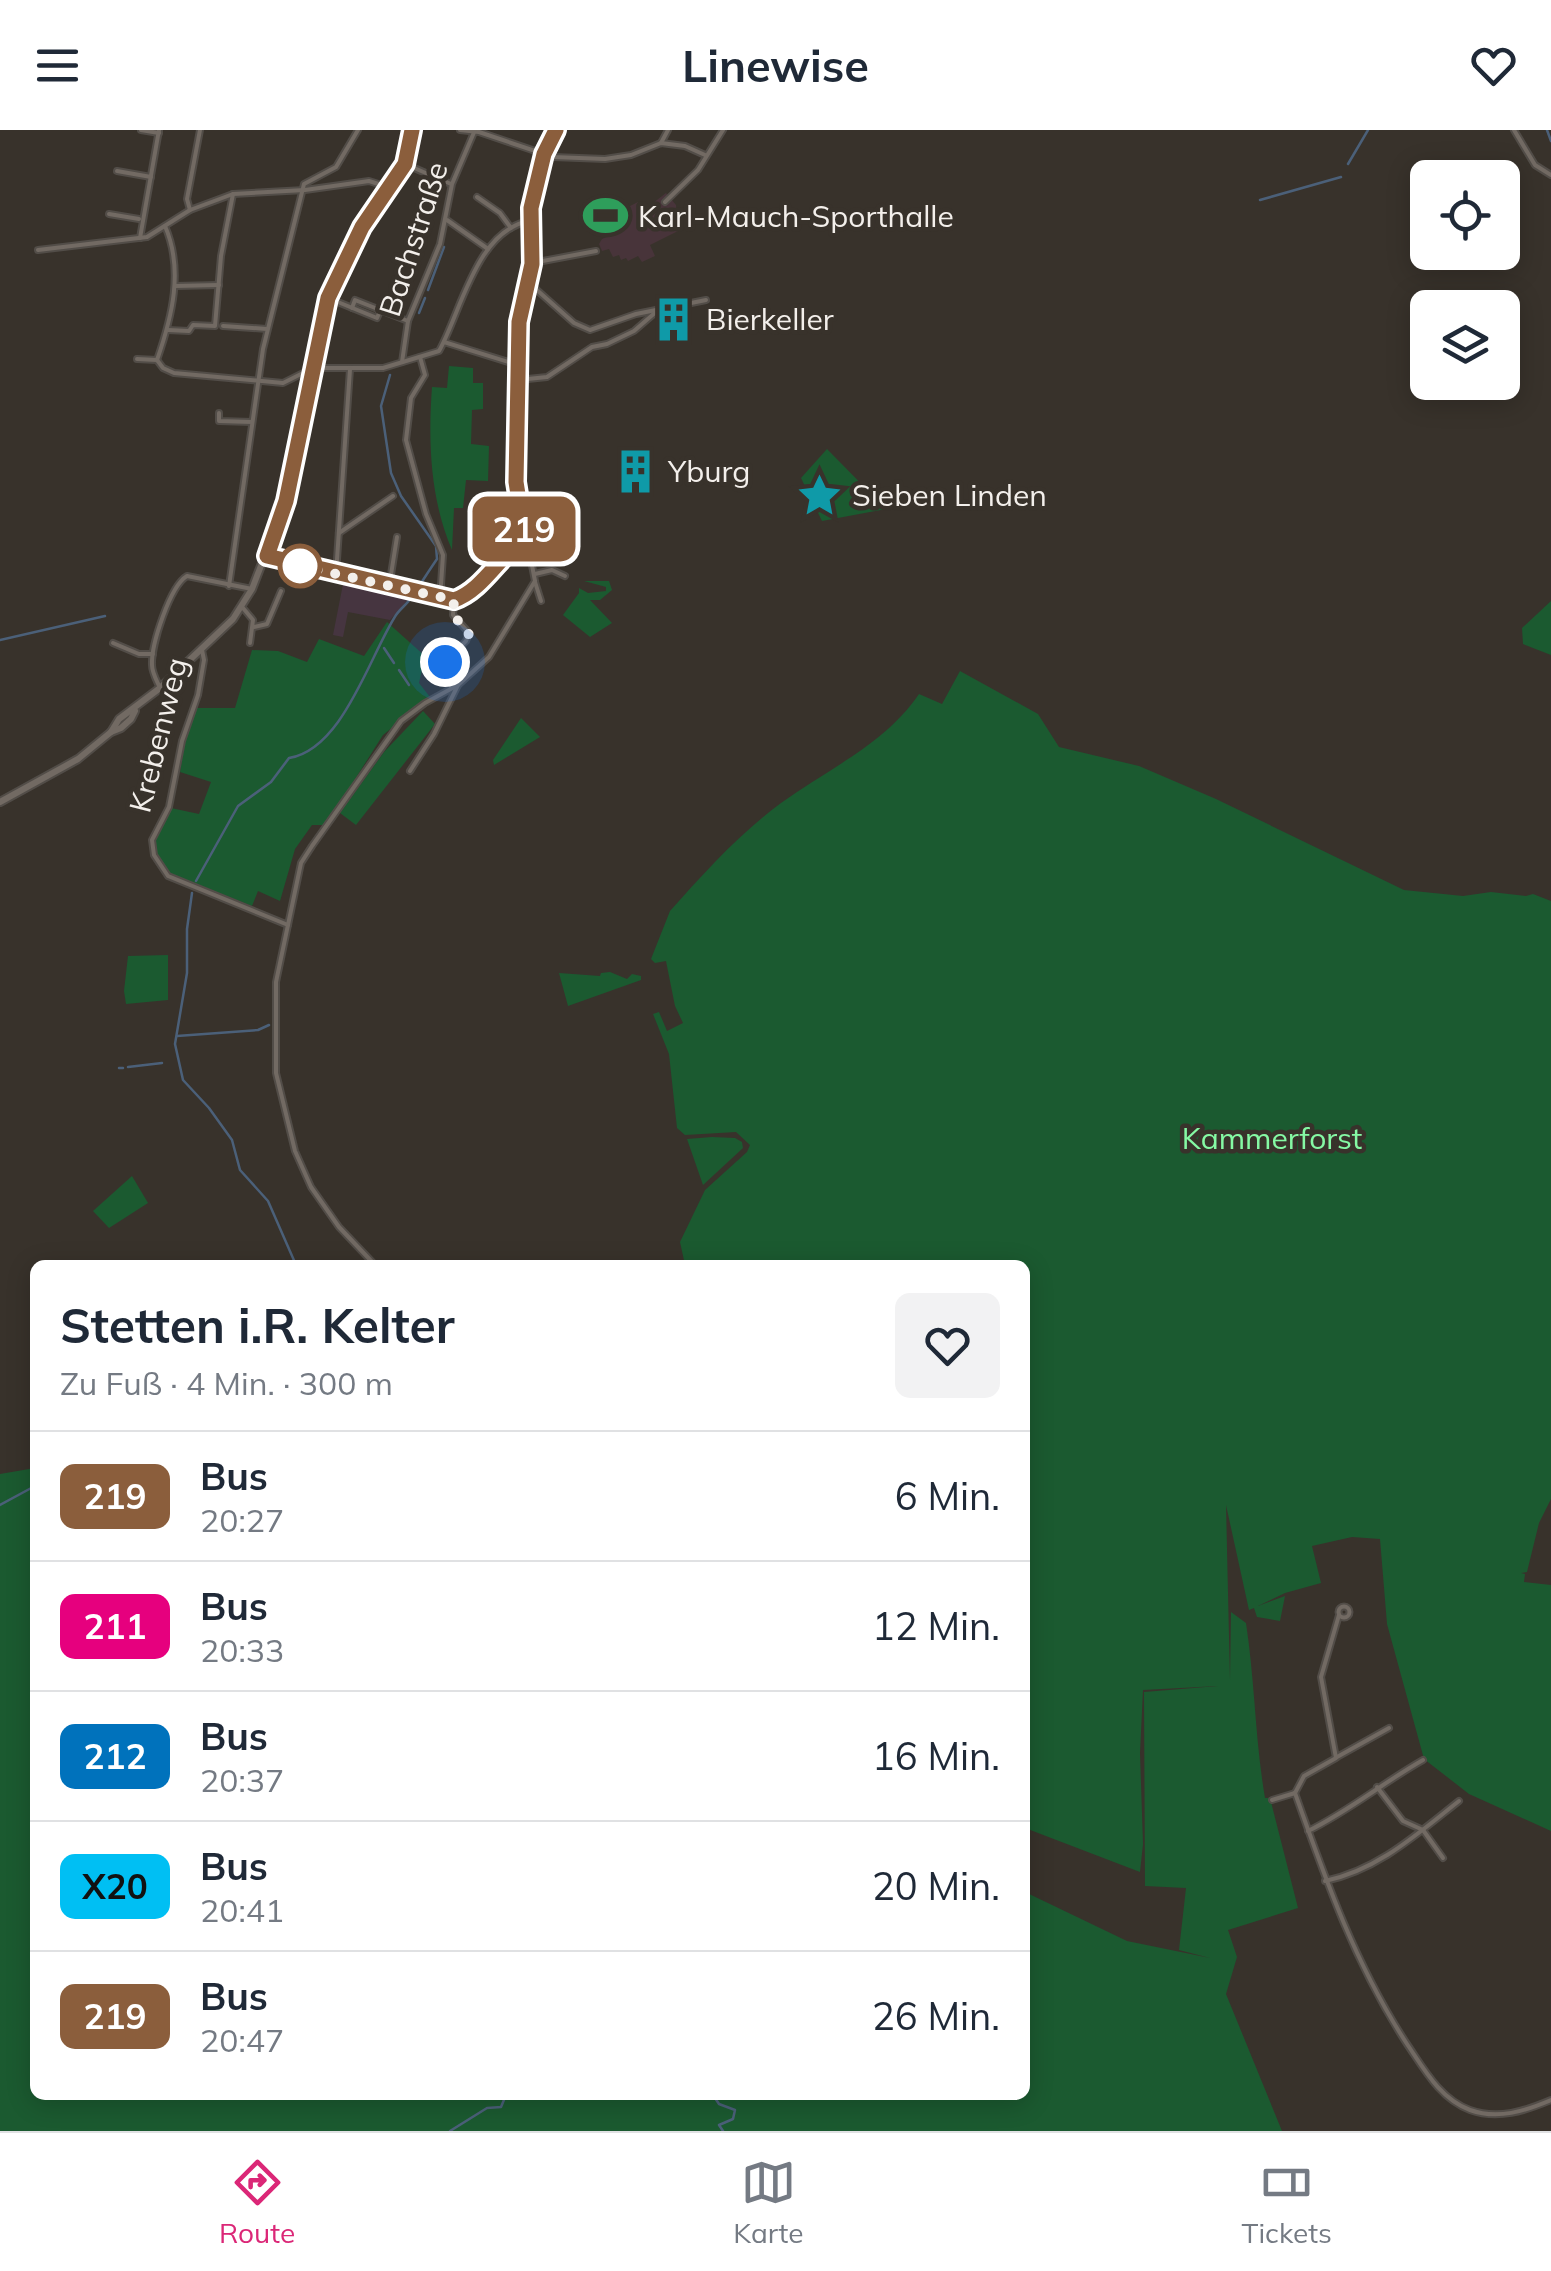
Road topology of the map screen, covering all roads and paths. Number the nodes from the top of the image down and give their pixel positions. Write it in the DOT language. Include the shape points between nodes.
graph roads {
  1 [pos="141,130"];
  2 [pos="200,130"];
  3 [pos="358,130"];
  4 [pos="412,130"];
  5 [pos="460,130"];
  6 [pos="556,130"];
  7 [pos="668,130"];
  8 [pos="723,130"];
  9 [pos="730,130"];
  10 [pos="1514,130"];
  11 [pos="475,131"];
  12 [pos="159,132"];
  13 [pos="719,137"];
  14 [pos="661,143"];
  15 [pos="544,154"];
  16 [pos="704,156"];
  17 [pos="405,164"];
  18 [pos="117,170"];
  19 [pos="1551,175"];
  20 [pos="151,177"];
  21 [pos="452,184"];
  22 [pos="388,187"];
  23 [pos="305,190"];
  24 [pos="233,194"];
  25 [pos="477,197"];
  26 [pos="665,202"];
  27 [pos="190,210"];
  28 [pos="110,214"];
  29 [pos="142,220"];
  30 [pos="447,220"];
  31 [pos="530,220"];
  32 [pos="166,226"];
  33 [pos="511,228"];
  34 [pos="140,238"];
  35 [pos="489,249"];
  36 [pos="38,250"];
  37 [pos="596,252"];
  38 [pos="532,264"];
  39 [pos="530,283"];
  40 [pos="219,285"];
  41 [pos="175,286"];
  42 [pos="328,298"];
  43 [pos="706,300"];
  44 [pos="661,309"];
  45 [pos="408,321"];
  46 [pos="223,326"];
  47 [pos="267,329"];
  48 [pos="168,330"];
  49 [pos="444,342"];
  50 [pos="420,357"];
  51 [pos="137,359"];
  52 [pos="157,360"];
  53 [pos="402,362"];
  54 [pos="518,366"];
  55 [pos="313,368"];
  56 [pos="350,369"];
  57 [pos="260,380"];
  58 [pos="518,380"];
  59 [pos="219,413"];
  60 [pos="252,422"];
  61 [pos="394,496"];
  62 [pos="339,534"];
  63 [pos="398,537"];
  64 [pos="525,538"];
  65 [pos="267,556"];
  66 [pos="336,574"];
  67 [pos="565,576"];
  68 [pos="535,578"];
  69 [pos="229,586"];
  70 [pos="389,587"];
  71 [pos="252,589"];
  72 [pos="281,591"];
  73 [pos="440,599"];
  74 [pos="454,600"];
  75 [pos="541,601"];
  76 [pos="243,608"];
  77 [pos="254,627"];
  78 [pos="250,642"];
  79 [pos="114,644"];
  80 [pos="202,650"];
  81 [pos="153,654"];
  82 [pos="456,687"];
  83 [pos="160,688"];
  84 [pos="410,770"];
  85 [pos="0,802"];
  86 [pos="288,925"];
  87 [pos="371,1260"];
  88 [pos="1340,1615"];
  89 [pos="1389,1728"];
  90 [pos="1336,1758"];
  91 [pos="1423,1760"];
  92 [pos="1377,1787"];
  93 [pos="1295,1793"];
  94 [pos="1272,1800"];
  95 [pos="1458,1802"];
  96 [pos="1308,1830"];
  97 [pos="1423,1830"];
  98 [pos="1443,1858"];
  99 [pos="1325,1881"];
  100 [pos="1551,2100"];
  1 -- 12 [label="street"];
  2 -- 27 [label="street" via="186,198"];
  3 -- 23 [label="street" via="336,167 308,180"];
  4 -- 17 [label="main road"];
  5 -- 11 [label="street"];
  6 -- 15 [label="street"];
  7 -- 14 [label="street"];
  8 -- 13 [label="street"];
  9 -- 13 [label="street"];
  10 -- 19 [label="street" via="1535,165"];
  11 -- 15 [label="street"];
  11 -- 21 [label="street, Bachstraße"];
  12 -- 20 [label="street"];
  13 -- 16 [label="street"];
  14 -- 15 [label="street" via="605,159"];
  14 -- 16 [label="street"];
  15 -- 31 [label="street"];
  16 -- 26 [label="street"];
  17 -- 21 [label="street"];
  17 -- 22 [label="main road"];
  18 -- 20 [label="street"];
  20 -- 29 [label="street"];
  21 -- 30 [label="street, Bachstraße"];
  22 -- 23 [label="street" via="369,181"];
  22 -- 42 [label="main road"];
  23 -- 24 [label="street"];
  23 -- 47 [label="street"];
  24 -- 27 [label="street"];
  24 -- 40 [label="street"];
  25 -- 33 [label="street"];
  27 -- 32 [label="street"];
  28 -- 29 [label="street"];
  29 -- 34 [label="street"];
  30 -- 35 [label="street"];
  30 -- 45 [label="street, Bachstraße"];
  31 -- 33 [label="street"];
  31 -- 38 [label="street"];
  32 -- 34 [label="street"];
  32 -- 41 [label="street" via="176,258"];
  33 -- 35 [label="street"];
  34 -- 36 [label="street"];
  35 -- 49 [label="street"];
  37 -- 38 [label="street"];
  38 -- 39 [label="street"];
  39 -- 44 [label="street" via="590,330"];
  39 -- 54 [label="street" via="519,322"];
  40 -- 41 [label="street"];
  40 -- 48 [label="street" via="215,326"];
  41 -- 48 [label="street"];
  42 -- 45 [label="street" via="352,308 355,300"];
  42 -- 55 [label="main road"];
  43 -- 44 [label="street"];
  44 -- 58 [label="street" via="634,331 592,347 547,377"];
  45 -- 53 [label="street, Bachstraße"];
  46 -- 47 [label="street"];
  47 -- 57 [label="street"];
  48 -- 52 [label="street"];
  49 -- 50 [label="street"];
  49 -- 54 [label="street"];
  50 -- 53 [label="street"];
  50 -- 73 [label="street" via="424,375 411,398 406,440 443,556"];
  51 -- 52 [label="street"];
  52 -- 57 [label="street" via="174,373"];
  53 -- 56 [label="street"];
  54 -- 58 [label="street"];
  55 -- 56 [label="street"];
  55 -- 57 [label="street" via="283,383"];
  55 -- 65 [label="main road" via="286,501"];
  56 -- 62 [label="street"];
  57 -- 60 [label="street"];
  58 -- 64 [label="street" via="516,482"];
  59 -- 60 [label="street" via="219,421"];
  60 -- 69 [label="street"];
  61 -- 62 [label="street"];
  62 -- 66 [label="street"];
  63 -- 70 [label="street"];
  64 -- 68 [label="street"];
  64 -- 74 [label="street" via="472,591"];
  65 -- 66 [label="street"];
  65 -- 71 [label="main road"];
  66 -- 70 [label="street"];
  67 -- 68 [label="street" via="552,570"];
  68 -- 75 [label="street"];
  68 -- 82 [label="street" via="489,657"];
  69 -- 71 [label="street"];
  69 -- 81 [label="street" via="181,579"];
  70 -- 73 [label="street"];
  71 -- 76 [label="main road"];
  72 -- 77 [label="street" via="267,624"];
  73 -- 74 [label="street"];
  74 -- 82 [label="street" via="453,615 469,633 445,662"];
  76 -- 77 [label="street"];
  76 -- 80 [label="main road"];
  77 -- 78 [label="street"];
  79 -- 81 [label="street"];
  80 -- 83 [label="main road"];
  80 -- 86 [label="street, Krebenweg" via="198,696 169,808 152,840 154,854 168,876"];
  81 -- 83 [label="street"];
  82 -- 84 [label="street"];
  82 -- 86 [label="street" via="390,733 302,863"];
  83 -- 85 [label="main road" via="132,720"];
  86 -- 87 [label="street" via="273,1024 290,1130 302,1169 328,1212"];
  88 -- 90 [label="street" via="1321,1677"];
  89 -- 90 [label="street"];
  90 -- 93 [label="street" via="1304,1776"];
  91 -- 92 [label="street"];
  92 -- 96 [label="street"];
  92 -- 97 [label="street" via="1403,1822"];
  93 -- 94 [label="street"];
  93 -- 96 [label="street"];
  95 -- 97 [label="street"];
  96 -- 99 [label="street"];
  97 -- 98 [label="street"];
  97 -- 99 [label="street" via="1353,1875"];
  99 -- 100 [label="street" via="1360,1963 1446,2095 1471,2110 1517,2115"];
}
